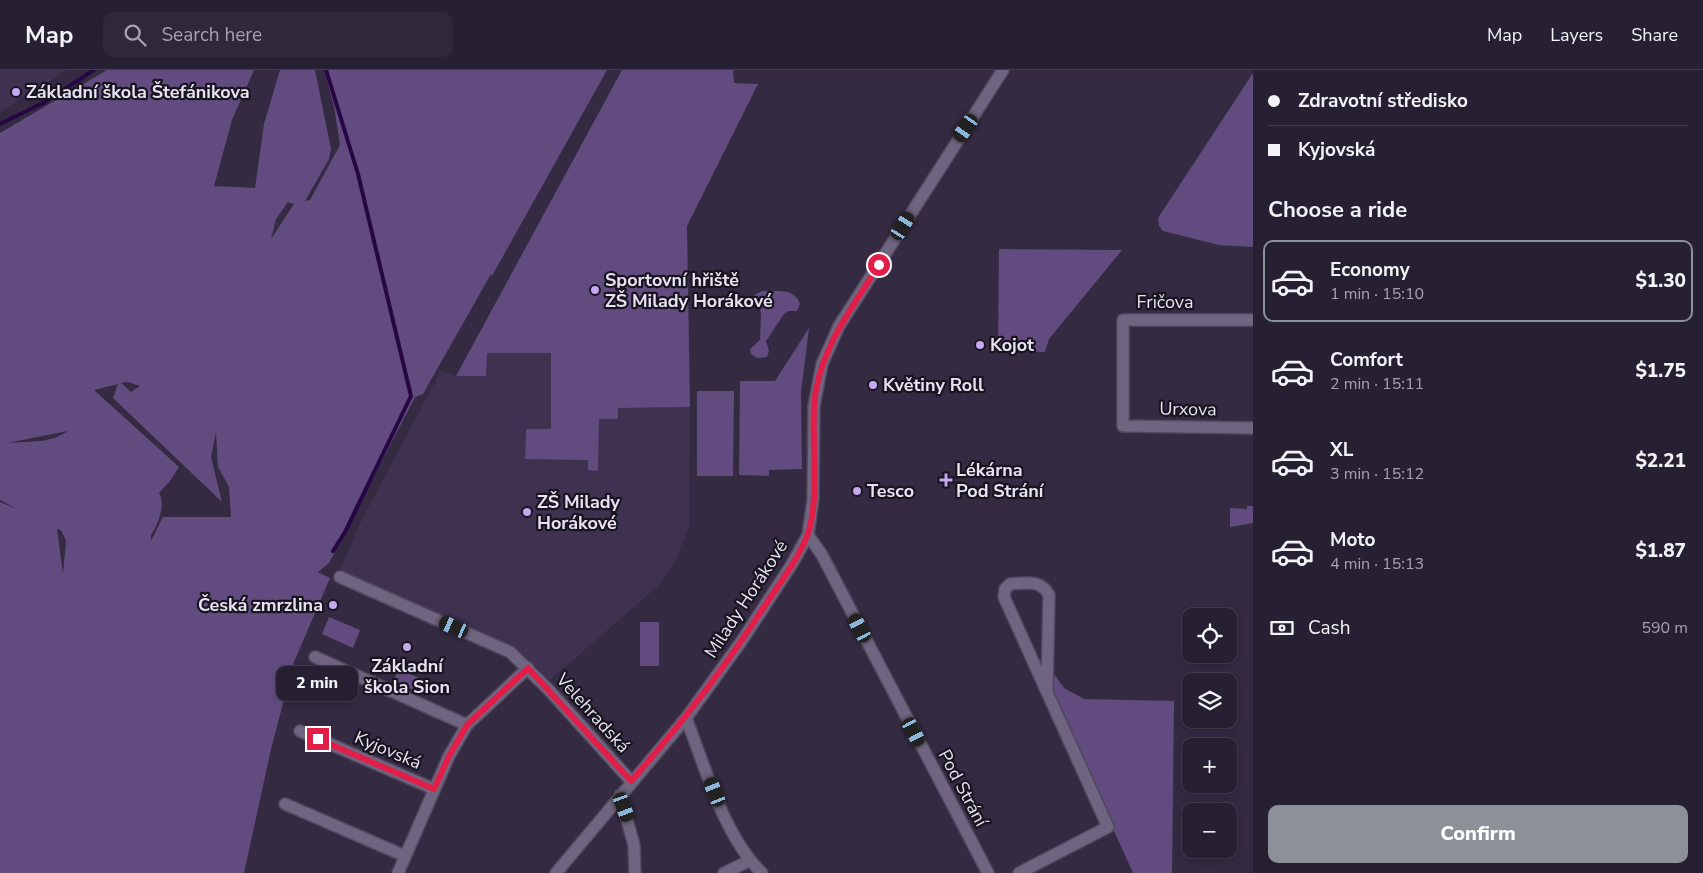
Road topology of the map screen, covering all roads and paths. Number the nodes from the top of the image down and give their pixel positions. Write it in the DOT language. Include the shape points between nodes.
graph roads {
  1 [pos="1004,70"];
  2 [pos="1253,320"];
  3 [pos="1123,426"];
  4 [pos="1253,428"];
  5 [pos="808,534"];
  6 [pos="340,577"];
  7 [pos="314,658"];
  8 [pos="528,668"];
  9 [pos="1047,692"];
  10 [pos="686,718"];
  11 [pos="467,725"];
  12 [pos="300,731"];
  13 [pos="631,781"];
  14 [pos="434,789"];
  15 [pos="620,795"];
  16 [pos="285,804"];
  17 [pos="405,856"];
  18 [pos="749,861"];
  19 [pos="398,873"];
  20 [pos="556,873"];
  21 [pos="635,873"];
  22 [pos="724,873"];
  23 [pos="762,873"];
  24 [pos="988,873"];
  25 [pos="1019,873"];
  1 -- 5 [label="street, Milady Horákové" via="839,326 822,364 814,406 813,500"];
  2 -- 3 [label="street, Fričova" via="1123,320"];
  3 -- 4 [label="street, Urxova"];
  5 -- 10 [label="street, Milady Horákové" via="742,642"];
  5 -- 24 [label="street, Pod Strání" via="822,555"];
  6 -- 8 [label="street, Velehradská" via="510,652"];
  7 -- 11 [label="street"];
  8 -- 11 [label="street, Kyjovská"];
  8 -- 13 [label="street, Velehradská"];
  9 -- 9 [label="street" via="1049,595 1039,584 1010,584 1004,597"];
  9 -- 25 [label="street" via="1108,827"];
  10 -- 13 [label="street, Milady Horákové"];
  10 -- 18 [label="street" via="730,828"];
  11 -- 14 [label="street, Kyjovská"];
  12 -- 14 [label="street, Kyjovská"];
  13 -- 15 [label="street, Milady Horákové"];
  14 -- 17 [label="street, Kyjovská"];
  15 -- 20 [label="street, Milady Horákové"];
  15 -- 21 [label="street" via="634,845"];
  16 -- 17 [label="street"];
  17 -- 19 [label="street, Kyjovská"];
  18 -- 22 [label="street"];
  18 -- 23 [label="street"];
}
